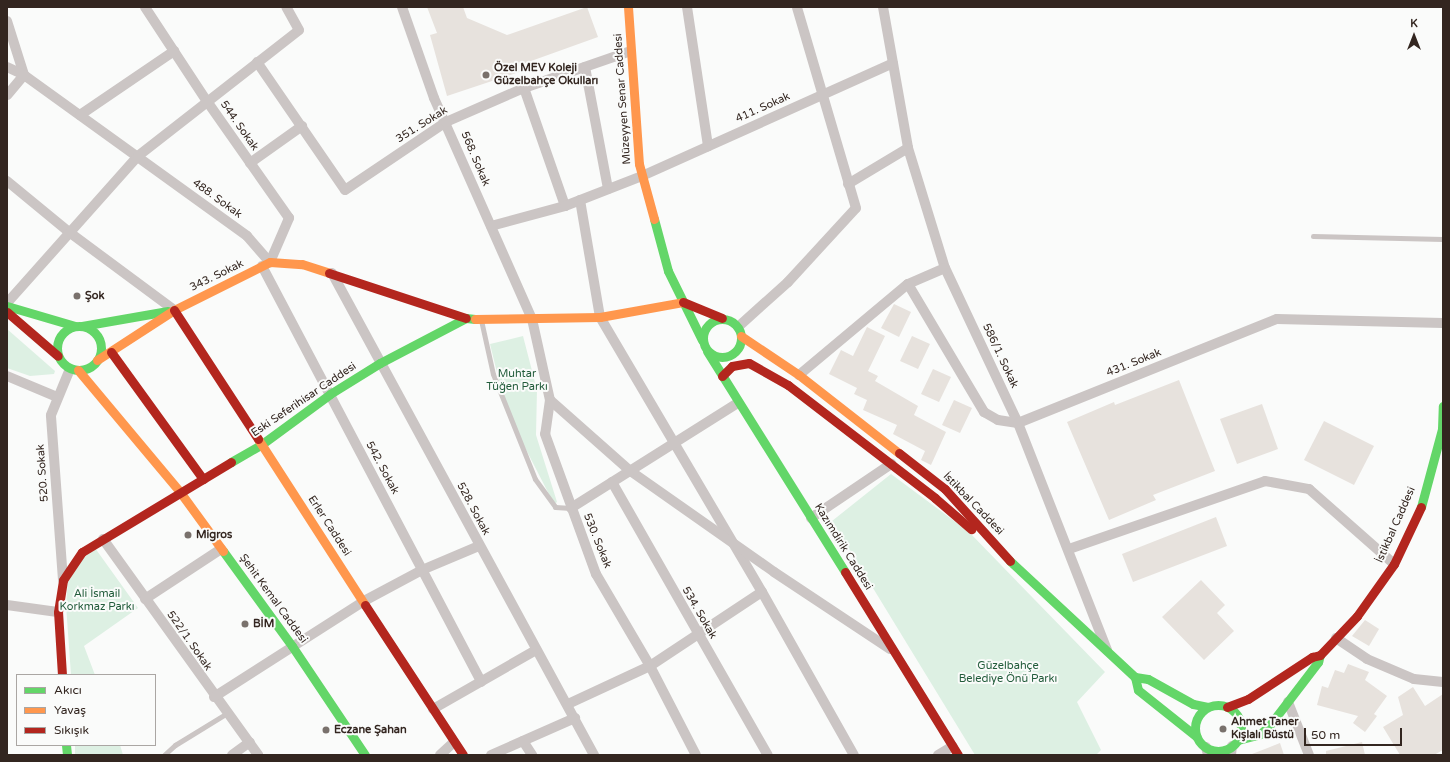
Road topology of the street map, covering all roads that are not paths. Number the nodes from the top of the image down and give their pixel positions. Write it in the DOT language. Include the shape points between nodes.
graph roads {
  1 [pos="145,7"];
  2 [pos="286,7"];
  3 [pos="402,7"];
  4 [pos="628,7"];
  5 [pos="687,7"];
  6 [pos="797,7"];
  7 [pos="883,7"];
  8 [pos="7,21"];
  9 [pos="174,51"];
  10 [pos="631,51"];
  11 [pos="257,62"];
  12 [pos="894,63"];
  13 [pos="7,67"];
  14 [pos="585,67"];
  15 [pos="24,76"];
  16 [pos="524,88"];
  17 [pos="7,95"];
  18 [pos="822,95"];
  19 [pos="206,100"];
  20 [pos="80,116"];
  21 [pos="446,122"];
  22 [pos="302,126"];
  23 [pos="708,146"];
  24 [pos="908,148"];
  25 [pos="138,156"];
  26 [pos="250,163"];
  27 [pos="642,176"];
  28 [pos="7,181"];
  29 [pos="848,184"];
  30 [pos="608,189"];
  31 [pos="580,200"];
  32 [pos="565,206"];
  33 [pos="491,226"];
  34 [pos="69,232"];
  35 [pos="1313,236"];
  36 [pos="1443,239"];
  37 [pos="266,264"];
  38 [pos="945,268"];
  39 [pos="332,273"];
  40 [pos="908,284"];
  41 [pos="683,302"];
  42 [pos="7,304"];
  43 [pos="174,310"];
  44 [pos="7,312"];
  45 [pos="600,317"];
  46 [pos="466,318"];
  47 [pos="722,318"];
  48 [pos="481,319"];
  49 [pos="532,319"];
  50 [pos="1443,322"];
  51 [pos="78,326"];
  52 [pos="739,332"];
  53 [pos="702,340"];
  54 [pos="707,351"];
  55 [pos="111,352"];
  56 [pos="733,354"];
  57 [pos="58,356"];
  58 [pos="97,360"];
  59 [pos="380,363"];
  60 [pos="749,363"];
  61 [pos="74,370"];
  62 [pos="722,376"];
  63 [pos="800,376"];
  64 [pos="9,380"];
  65 [pos="330,394"];
  66 [pos="57,397"];
  67 [pos="550,400"];
  68 [pos="738,403"];
  69 [pos="1443,406"];
  70 [pos="1018,423"];
  71 [pos="674,442"];
  72 [pos="262,444"];
  73 [pos="891,464"];
  74 [pos="629,470"];
  75 [pos="203,479"];
  76 [pos="612,482"];
  77 [pos="180,492"];
  78 [pos="571,508"];
  79 [pos="811,518"];
  80 [pos="103,539"];
  81 [pos="730,542"];
  82 [pos="479,546"];
  83 [pos="221,548"];
  84 [pos="1069,549"];
  85 [pos="1394,564"];
  86 [pos="422,570"];
  87 [pos="1018,570"];
  88 [pos="63,580"];
  89 [pos="762,592"];
  90 [pos="145,599"];
  91 [pos="364,601"];
  92 [pos="7,605"];
  93 [pos="58,612"];
  94 [pos="698,635"];
  95 [pos="1336,638"];
  96 [pos="292,646"];
  97 [pos="536,650"];
  98 [pos="896,652"];
  99 [pos="1109,653"];
  100 [pos="1320,655"];
  101 [pos="650,666"];
  102 [pos="62,674"];
  103 [pos="1135,677"];
  104 [pos="481,682"];
  105 [pos="1443,682"];
  106 [pos="214,697"];
  107 [pos="1288,702"];
  108 [pos="568,704"];
  109 [pos="1208,707"];
  110 [pos="1227,707"];
  111 [pos="433,709"];
  112 [pos="227,713"];
  113 [pos="575,718"];
  114 [pos="1197,738"];
  115 [pos="523,741"];
  116 [pos="250,742"];
  117 [pos="454,742"];
  118 [pos="1234,747"];
  119 [pos="956,751"];
  120 [pos="1207,751"];
  121 [pos="164,755"];
  122 [pos="232,755"];
  123 [pos="258,755"];
  124 [pos="365,755"];
  125 [pos="440,755"];
  126 [pos="463,755"];
  127 [pos="491,755"];
  128 [pos="532,755"];
  129 [pos="594,755"];
  130 [pos="696,755"];
  131 [pos="768,755"];
  132 [pos="854,755"];
  133 [pos="938,755"];
  134 [pos="1309,755"];
  1 -- 9 [label="street, 544. Sokak"];
  2 -- 11 [label="street" via="299,30"];
  3 -- 21 [label="street, 568. Sokak" via="434,98"];
  4 -- 10 [label="main road, Müzeyyen Senar Caddesi"];
  5 -- 23 [label="street"];
  6 -- 18 [label="street"];
  7 -- 12 [label="street, 586/1. Sokak"];
  8 -- 15 [label="street"];
  9 -- 19 [label="street, 544. Sokak"];
  9 -- 20 [label="street"];
  10 -- 14 [label="street, 351. Sokak"];
  10 -- 27 [label="main road, Müzeyyen Senar Caddesi"];
  11 -- 19 [label="street"];
  11 -- 22 [label="street"];
  12 -- 18 [label="street, 411. Sokak"];
  12 -- 24 [label="street, 586/1. Sokak"];
  13 -- 15 [label="street, 488. Sokak"];
  14 -- 16 [label="street, 351. Sokak"];
  14 -- 30 [label="street"];
  15 -- 17 [label="street"];
  15 -- 20 [label="street, 488. Sokak"];
  16 -- 21 [label="street, 351. Sokak"];
  16 -- 32 [label="street"];
  18 -- 23 [label="street, 411. Sokak"];
  18 -- 29 [label="street"];
  19 -- 25 [label="street"];
  19 -- 26 [label="street, 544. Sokak"];
  20 -- 25 [label="street, 488. Sokak"];
  21 -- 22 [label="street, 351. Sokak" via="345,190"];
  21 -- 33 [label="street, 568. Sokak"];
  22 -- 26 [label="street"];
  23 -- 27 [label="street, 411. Sokak"];
  24 -- 29 [label="street"];
  24 -- 38 [label="street, 586/1. Sokak"];
  25 -- 34 [label="street"];
  25 -- 37 [label="street, 488. Sokak" via="247,236"];
  26 -- 37 [label="street, 544. Sokak" via="289,218"];
  27 -- 30 [label="street, 411. Sokak"];
  27 -- 41 [label="main road, Müzeyyen Senar Caddesi" via="668,271"];
  28 -- 34 [label="street"];
  29 -- 52 [label="street" via="856,208"];
  30 -- 31 [label="street, 411. Sokak"];
  31 -- 32 [label="street, 411. Sokak"];
  31 -- 45 [label="street"];
  32 -- 33 [label="street, 411. Sokak"];
  33 -- 49 [label="street, 568. Sokak"];
  34 -- 42 [label="street"];
  34 -- 43 [label="street"];
  35 -- 36 [label="lane"];
  37 -- 39 [label="main road" via="302,264"];
  37 -- 43 [label="main road, 343. Sokak"];
  37 -- 65 [label="street, 542. Sokak"];
  38 -- 40 [label="street"];
  38 -- 70 [label="street, 586/1. Sokak"];
  39 -- 46 [label="main road"];
  39 -- 59 [label="street, 528. Sokak"];
  40 -- 63 [label="street"];
  40 -- 70 [label="street" via="984,412 998,420"];
  41 -- 45 [label="main road"];
  41 -- 47 [label="main road"];
  41 -- 53 [label="main road, Müzeyyen Senar Caddesi"];
  42 -- 51 [label="main road"];
  43 -- 51 [label="main road"];
  43 -- 55 [label="main road"];
  43 -- 72 [label="main road, Erler Caddesi"];
  44 -- 57 [label="main road"];
  45 -- 49 [label="main road"];
  45 -- 71 [label="street"];
  46 -- 48 [label="main road"];
  46 -- 59 [label="main road, Eski Seferihisar Caddesi"];
  47 -- 52 [label="main road" via="733,322"];
  47 -- 53 [label="main road" via="709,322 702,333"];
  48 -- 49 [label="main road"];
  48 -- 78 [label="lane" via="493,374 535,479 555,507"];
  49 -- 67 [label="street, 530. Sokak"];
  50 -- 70 [label="street, 431. Sokak" via="1277,318"];
  51 -- 57 [label="main road" via="62,333 58,339"];
  51 -- 58 [label="main road" via="89,328 99,339 100,354"];
  52 -- 56 [label="main road" via="739,347"];
  52 -- 63 [label="main road, İstikbal Caddesi"];
  53 -- 54 [label="main road"];
  54 -- 56 [label="main road" via="718,357"];
  54 -- 62 [label="main road, Kazımdirik Caddesi"];
  55 -- 58 [label="main road"];
  55 -- 75 [label="main road"];
  56 -- 60 [label="main road"];
  57 -- 61 [label="main road" via="62,363"];
  58 -- 61 [label="main road" via="92,366"];
  59 -- 65 [label="main road, Eski Seferihisar Caddesi"];
  59 -- 82 [label="street, 528. Sokak"];
  60 -- 62 [label="main road" via="732,366"];
  60 -- 73 [label="main road" via="788,385"];
  61 -- 66 [label="street, 520. Sokak"];
  61 -- 77 [label="main road, Şehit Kemal Caddesi"];
  62 -- 68 [label="main road, Kazımdirik Caddesi"];
  63 -- 87 [label="main road, İstikbal Caddesi" via="945,489"];
  64 -- 66 [label="street"];
  65 -- 72 [label="main road, Eski Seferihisar Caddesi"];
  65 -- 86 [label="street, 542. Sokak"];
  66 -- 88 [label="street, 520. Sokak" via="51,416"];
  67 -- 74 [label="street"];
  67 -- 78 [label="street, 530. Sokak" via="545,434"];
  68 -- 71 [label="street"];
  68 -- 79 [label="main road, Kazımdirik Caddesi"];
  69 -- 85 [label="main road, İstikbal Caddesi" via="1442,429 1423,502"];
  70 -- 84 [label="street, 586/1. Sokak"];
  71 -- 74 [label="street"];
  71 -- 81 [label="street"];
  72 -- 75 [label="main road, Eski Seferihisar Caddesi"];
  72 -- 91 [label="main road, Erler Caddesi"];
  73 -- 79 [label="street"];
  73 -- 87 [label="main road" via="935,498"];
  74 -- 76 [label="street"];
  74 -- 81 [label="street"];
  75 -- 77 [label="main road, Eski Seferihisar Caddesi"];
  76 -- 78 [label="street"];
  76 -- 94 [label="street, 534. Sokak"];
  77 -- 80 [label="main road, Eski Seferihisar Caddesi"];
  77 -- 83 [label="main road, Şehit Kemal Caddesi"];
  78 -- 101 [label="street, 530. Sokak" via="596,574"];
  79 -- 98 [label="main road, Kazımdirik Caddesi"];
  80 -- 88 [label="main road, Eski Seferihisar Caddesi" via="82,552"];
  80 -- 90 [label="street, 522/1. Sokak"];
  81 -- 89 [label="street"];
  81 -- 98 [label="street"];
  82 -- 86 [label="street"];
  82 -- 97 [label="street, 528. Sokak"];
  83 -- 90 [label="street"];
  83 -- 96 [label="main road, Şehit Kemal Caddesi"];
  84 -- 85 [label="street" via="1265,481 1309,488"];
  84 -- 99 [label="street, 586/1. Sokak"];
  85 -- 95 [label="main road, İstikbal Caddesi" via="1357,616"];
  86 -- 91 [label="street"];
  86 -- 104 [label="street, 542. Sokak"];
  87 -- 99 [label="main road, İstikbal Caddesi"];
  88 -- 93 [label="main road, Eski Seferihisar Caddesi"];
  89 -- 94 [label="street"];
  89 -- 132 [label="street"];
  90 -- 106 [label="street, 522/1. Sokak"];
  91 -- 96 [label="street"];
  91 -- 111 [label="main road, Erler Caddesi"];
  92 -- 93 [label="street"];
  93 -- 102 [label="main road, Eski Seferihisar Caddesi"];
  94 -- 101 [label="street"];
  94 -- 131 [label="street, 534. Sokak"];
  95 -- 100 [label="main road, İstikbal Caddesi"];
  95 -- 105 [label="street" via="1367,659 1414,679"];
  96 -- 106 [label="street"];
  96 -- 124 [label="main road, Şehit Kemal Caddesi"];
  97 -- 104 [label="street"];
  97 -- 108 [label="street, 528. Sokak"];
  98 -- 119 [label="main road, Kazımdirik Caddesi"];
  99 -- 103 [label="main road, İstikbal Caddesi"];
  100 -- 107 [label="main road, İstikbal Caddesi" via="1318,662"];
  100 -- 110 [label="main road, İstikbal Caddesi" via="1312,657 1248,699"];
  101 -- 108 [label="street"];
  101 -- 130 [label="street, 530. Sokak"];
  103 -- 109 [label="main road, İstikbal Caddesi" via="1148,679 1193,704"];
  103 -- 114 [label="main road, İstikbal Caddesi" via="1138,690"];
  104 -- 111 [label="street"];
  106 -- 112 [label="street, 522/1. Sokak"];
  107 -- 118 [label="main road, İstikbal Caddesi" via="1260,734"];
  107 -- 134 [label="street"];
  108 -- 113 [label="street, 528. Sokak"];
  109 -- 110 [label="main road"];
  109 -- 114 [label="main road" via="1196,719"];
  110 -- 118 [label="main road" via="1238,716 1241,723"];
  111 -- 117 [label="main road, Erler Caddesi"];
  112 -- 116 [label="street, 522/1. Sokak"];
  112 -- 121 [label="lane" via="175,745"];
  113 -- 115 [label="street"];
  113 -- 129 [label="street, 528. Sokak"];
  114 -- 120 [label="main road"];
  115 -- 127 [label="street"];
  115 -- 128 [label="street"];
  116 -- 122 [label="street"];
  116 -- 123 [label="street, 522/1. Sokak"];
  117 -- 125 [label="street"];
  117 -- 126 [label="main road, Erler Caddesi"];
  118 -- 120 [label="main road" via="1221,751"];
  119 -- 133 [label="street"];
}
